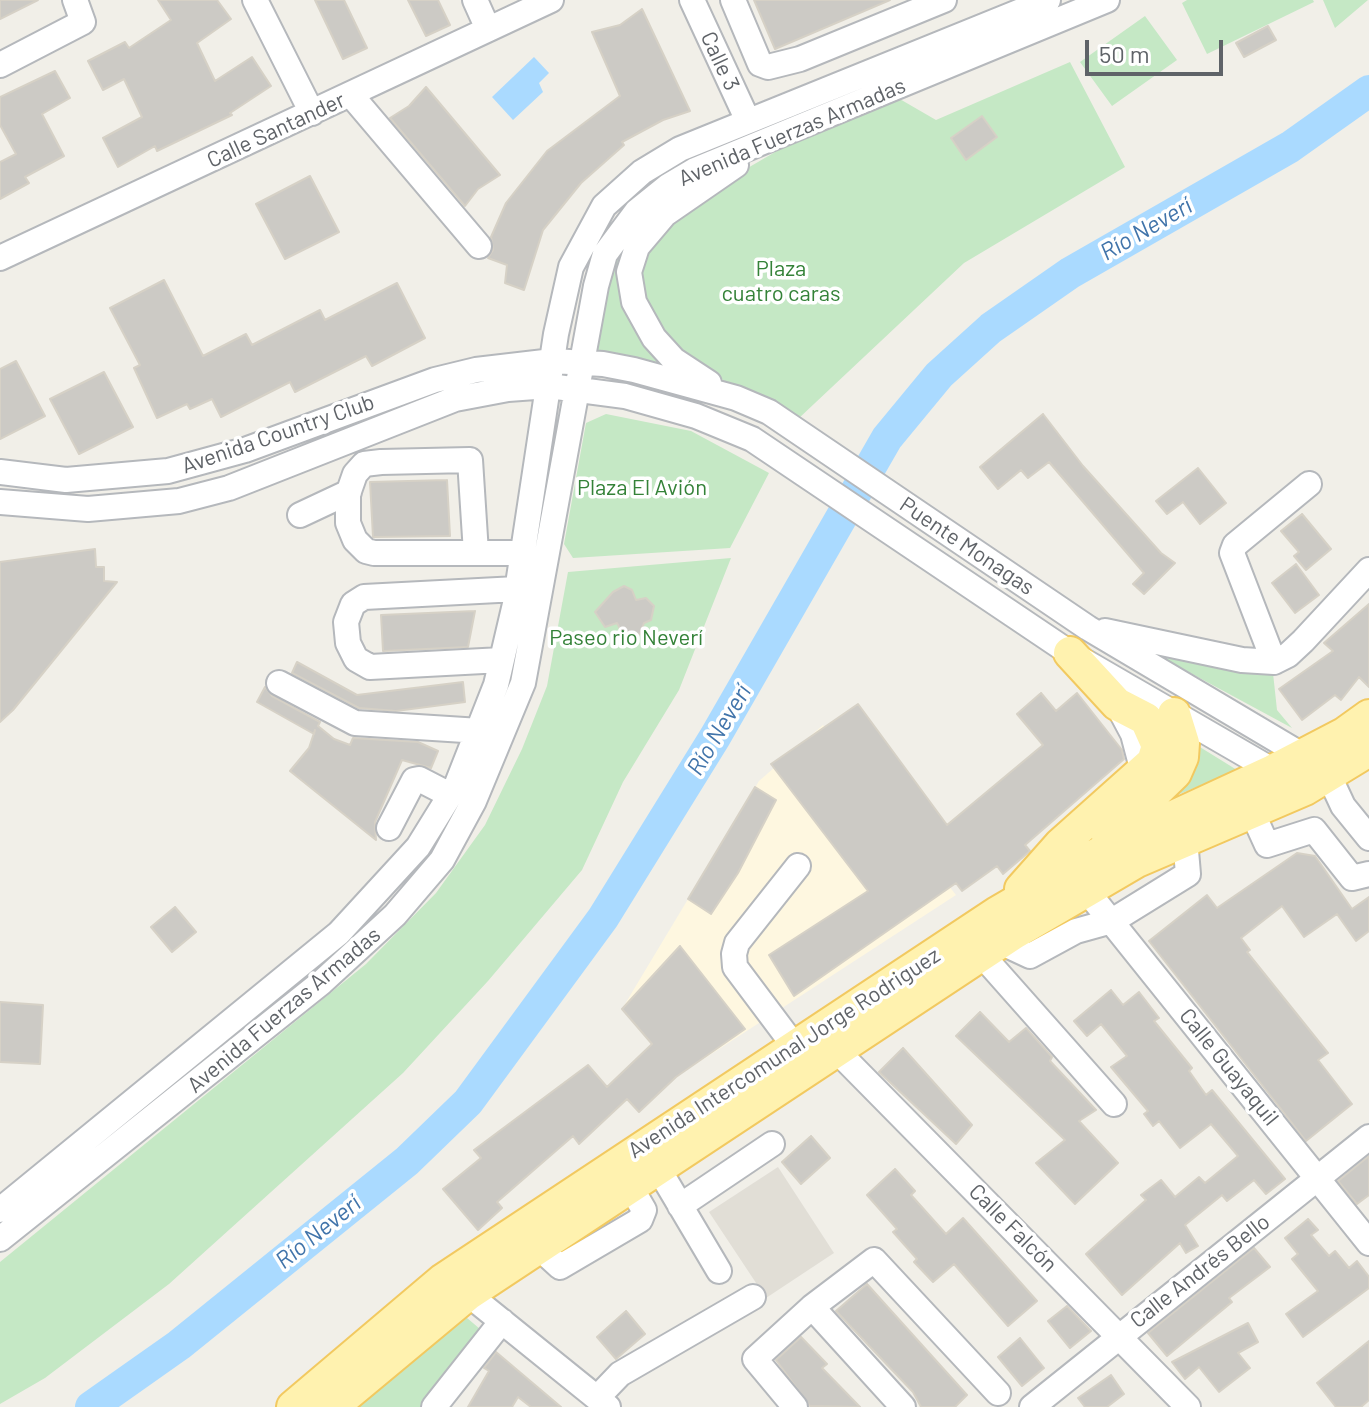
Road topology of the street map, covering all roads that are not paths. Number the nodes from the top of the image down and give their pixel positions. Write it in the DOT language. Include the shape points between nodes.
graph roads {
  1 [pos="75,0"];
  2 [pos="255,0"];
  3 [pos="475,0"];
  4 [pos="551,0"];
  5 [pos="692,0"];
  6 [pos="733,0"];
  7 [pos="944,0"];
  8 [pos="1048,0"];
  9 [pos="1107,0"];
  10 [pos="894,22"];
  11 [pos="488,29"];
  12 [pos="908,57"];
  13 [pos="0,65"];
  14 [pos="351,95"];
  15 [pos="312,113"];
  16 [pos="748,121"];
  17 [pos="779,137"];
  18 [pos="479,246"];
  19 [pos="0,258"];
  20 [pos="553,361"];
  21 [pos="580,362"];
  22 [pos="549,386"];
  23 [pos="575,389"];
  24 [pos="736,398"];
  25 [pos="409,415"];
  26 [pos="354,437"];
  27 [pos="422,461"];
  28 [pos="381,462"];
  29 [pos="0,472"];
  30 [pos="1309,484"];
  31 [pos="349,492"];
  32 [pos="0,502"];
  33 [pos="300,515"];
  34 [pos="476,553"];
  35 [pos="523,553"];
  36 [pos="1369,570"];
  37 [pos="517,589"];
  38 [pos="1079,640"];
  39 [pos="502,660"];
  40 [pos="1274,662"];
  41 [pos="279,683"];
  42 [pos="1174,714"];
  43 [pos="1369,716"];
  44 [pos="480,731"];
  45 [pos="1369,750"];
  46 [pos="1305,754"];
  47 [pos="1273,771"];
  48 [pos="1317,783"];
  49 [pos="450,795"];
  50 [pos="1252,812"];
  51 [pos="1357,823"];
  52 [pos="389,828"];
  53 [pos="1185,839"];
  54 [pos="798,866"];
  55 [pos="1369,874"];
  56 [pos="1076,898"];
  57 [pos="1112,921"];
  58 [pos="994,936"];
  59 [pos="795,1047"];
  60 [pos="836,1050"];
  61 [pos="1114,1104"];
  62 [pos="1369,1137"];
  63 [pos="772,1144"];
  64 [pos="658,1168"];
  65 [pos="1318,1179"];
  66 [pos="3,1203"];
  67 [pos="680,1206"];
  68 [pos="0,1239"];
  69 [pos="1369,1243"];
  70 [pos="719,1271"];
  71 [pos="464,1297"];
  72 [pos="753,1297"];
  73 [pos="812,1307"];
  74 [pos="499,1325"];
  75 [pos="1119,1334"];
  76 [pos="998,1393"];
  77 [pos="599,1404"];
  78 [pos="293,1407"];
  79 [pos="332,1407"];
  80 [pos="434,1407"];
  81 [pos="795,1407"];
  82 [pos="903,1407"];
  83 [pos="1032,1407"];
  84 [pos="1188,1407"];
  1 -- 13 [label="street" via="83,22"];
  2 -- 15 [label="street"];
  3 -- 11 [label="street"];
  4 -- 11 [label="street, Calle Santander"];
  5 -- 16 [label="street, Calle 3"];
  6 -- 10 [label="street" via="760,64 768,67"];
  7 -- 10 [label="street"];
  8 -- 12 [label="street, Avenida Fuerzas Armadas"];
  9 -- 17 [label="street, Avenida Fuerzas Armadas"];
  10 -- 12 [label="street"];
  11 -- 14 [label="street, Calle Santander"];
  12 -- 16 [label="street, Avenida Fuerzas Armadas"];
  14 -- 15 [label="street, Calle Santander"];
  14 -- 18 [label="street"];
  15 -- 19 [label="street, Calle Santander"];
  16 -- 20 [label="street, Avenida Fuerzas Armadas" via="661,158 604,206 571,267"];
  17 -- 21 [label="street, Avenida Fuerzas Armadas" via="695,170 637,211 605,254"];
  17 -- 24 [label="street" via="665,214 637,247 629,272 634,302 654,338 698,378"];
  20 -- 21 [label="street, Puente Monagas"];
  20 -- 22 [label="street, Avenida Fuerzas Armadas"];
  20 -- 29 [label="street, Avenida Country Club" via="484,368 435,380 245,450 168,471 66,480"];
  21 -- 23 [label="street, Avenida Fuerzas Armadas"];
  21 -- 24 [label="street, Puente Monagas" via="634,370"];
  22 -- 23 [label="street, Puente Monagas"];
  22 -- 25 [label="street, Avenida Country Club" via="465,397"];
  22 -- 35 [label="street, Avenida Fuerzas Armadas"];
  23 -- 38 [label="street, Puente Monagas" via="625,396 696,416 752,439 947,573"];
  23 -- 68 [label="street, Avenida Fuerzas Armadas" via="523,683 474,801 442,860 395,915 322,982"];
  24 -- 38 [label="street, Puente Monagas" via="769,412 964,544"];
  25 -- 26 [label="street, Avenida Country Club"];
  25 -- 27 [label="street" via="396,435"];
  26 -- 28 [label="street"];
  26 -- 32 [label="street, Avenida Country Club" via="229,488 179,501 88,509"];
  27 -- 28 [label="street"];
  27 -- 34 [label="street" via="473,463"];
  28 -- 31 [label="street" via="364,464"];
  28 -- 34 [label="street" via="370,470 358,497 361,527 370,542"];
  30 -- 40 [label="street" via="1232,553"];
  31 -- 33 [label="street"];
  31 -- 34 [label="street" via="348,523 366,551"];
  34 -- 35 [label="street"];
  35 -- 37 [label="street, Avenida Fuerzas Armadas"];
  36 -- 40 [label="street" via="1288,655"];
  37 -- 39 [label="street, Avenida Fuerzas Armadas"];
  37 -- 39 [label="street" via="364,597 353,604 346,622 356,659 370,667"];
  38 -- 40 [label="street"];
  38 -- 42 [label="street, Puente Monagas"];
  38 -- 46 [label="street, Puente Monagas"];
  38 -- 58 [label="main road" via="1117,704 1146,719 1158,746 1153,762 1060,845"];
  39 -- 44 [label="street, Avenida Fuerzas Armadas"];
  41 -- 44 [label="street" via="355,723"];
  42 -- 47 [label="street, Puente Monagas"];
  42 -- 56 [label="main road" via="1183,743 1175,773 1142,805 1105,825 1084,848"];
  43 -- 46 [label="main road, Avenida Intercomunal Jorge Rodriguez"];
  44 -- 49 [label="street, Avenida Fuerzas Armadas"];
  45 -- 48 [label="main road, Avenida Intercomunal Jorge Rodriguez"];
  46 -- 47 [label="main road, Avenida Intercomunal Jorge Rodriguez"];
  46 -- 48 [label="street, Puente Monagas"];
  47 -- 48 [label="street, Puente Monagas"];
  47 -- 56 [label="main road, Avenida Intercomunal Jorge Rodriguez" via="1117,843"];
  48 -- 50 [label="main road, Avenida Intercomunal Jorge Rodriguez"];
  48 -- 51 [label="street, Puente Monagas"];
  49 -- 52 [label="street" via="414,780"];
  49 -- 66 [label="street, Avenida Fuerzas Armadas" via="418,847 339,933"];
  50 -- 53 [label="main road, Avenida Intercomunal Jorge Rodriguez"];
  50 -- 55 [label="street" via="1267,845 1314,830 1352,878"];
  53 -- 56 [label="main road, Avenida Intercomunal Jorge Rodriguez"];
  53 -- 57 [label="street" via="1188,874"];
  54 -- 59 [label="street" via="737,943 734,954 735,967"];
  56 -- 57 [label="street, Calle Guayaquil"];
  56 -- 57 [label="street"];
  56 -- 58 [label="main road, Avenida Intercomunal Jorge Rodriguez"];
  56 -- 58 [label="street" via="1030,956"];
  57 -- 65 [label="street, Calle Guayaquil"];
  58 -- 59 [label="main road, Avenida Intercomunal Jorge Rodriguez"];
  58 -- 60 [label="main road, Avenida Intercomunal Jorge Rodriguez"];
  58 -- 61 [label="street"];
  59 -- 78 [label="main road, Avenida Intercomunal Jorge Rodriguez" via="443,1280"];
  60 -- 64 [label="main road, Avenida Intercomunal Jorge Rodriguez"];
  60 -- 75 [label="street, Calle Falcón"];
  62 -- 65 [label="street, Calle Andrés Bello"];
  63 -- 67 [label="street"];
  64 -- 67 [label="street"];
  64 -- 71 [label="main road, Avenida Intercomunal Jorge Rodriguez"];
  65 -- 69 [label="street, Calle Guayaquil"];
  65 -- 75 [label="street, Calle Andrés Bello"];
  67 -- 70 [label="street"];
  71 -- 74 [label="street"];
  71 -- 79 [label="main road, Avenida Intercomunal Jorge Rodriguez"];
  72 -- 77 [label="street" via="620,1374"];
  73 -- 76 [label="street" via="874,1260"];
  73 -- 81 [label="street" via="755,1359"];
  73 -- 82 [label="street"];
  74 -- 77 [label="street"];
  74 -- 80 [label="street"];
  75 -- 83 [label="street, Calle Andrés Bello"];
  75 -- 84 [label="street, Calle Falcón"];
}
